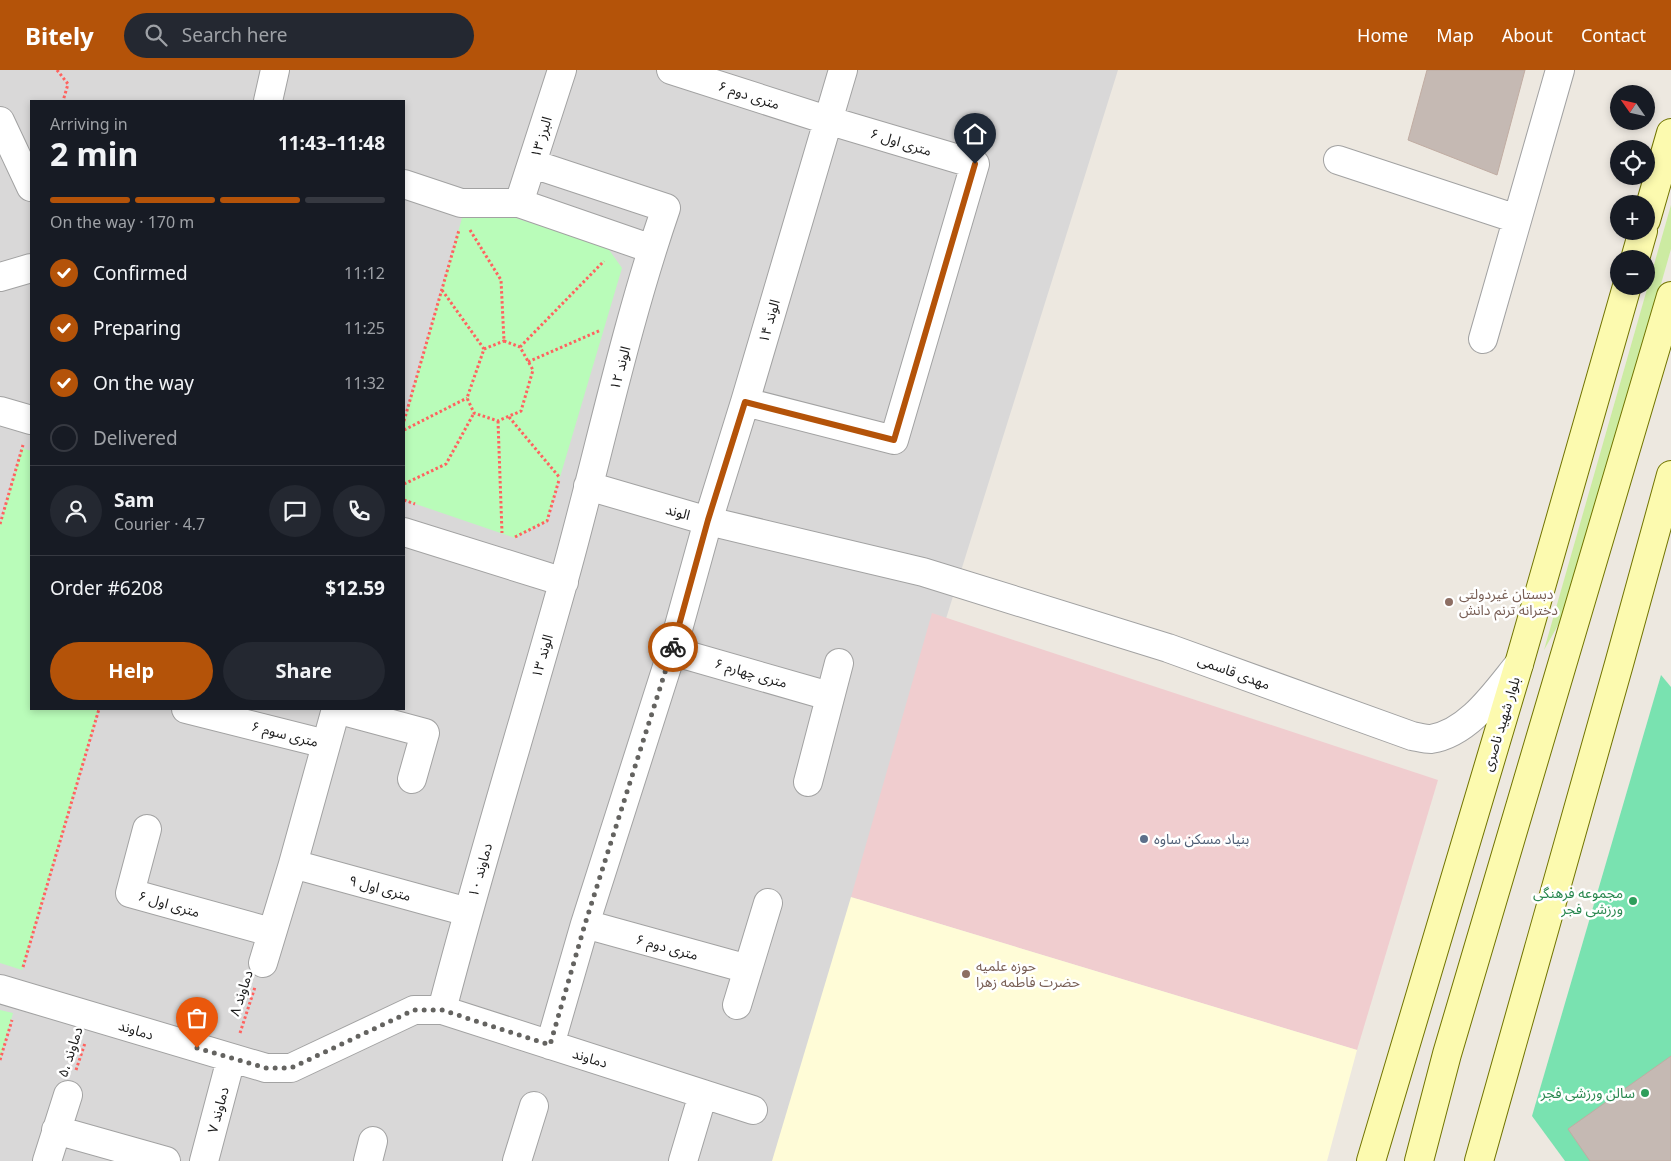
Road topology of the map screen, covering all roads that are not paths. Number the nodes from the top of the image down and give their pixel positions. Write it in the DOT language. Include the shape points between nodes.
graph roads {
  1 [pos="275,70"];
  2 [pos="562,70"];
  3 [pos="671,70"];
  4 [pos="843,70"];
  5 [pos="1560,70"];
  6 [pos="268,100"];
  7 [pos="827,120"];
  8 [pos="0,121"];
  9 [pos="1671,133"];
  10 [pos="1338,160"];
  11 [pos="533,164"];
  12 [pos="405,184"];
  13 [pos="30,185"];
  14 [pos="1653,195"];
  15 [pos="519,202"];
  16 [pos="1517,219"];
  17 [pos="652,249"];
  18 [pos="30,268"];
  19 [pos="0,277"];
  20 [pos="1624,295"];
  21 [pos="1671,296"];
  22 [pos="1483,339"];
  23 [pos="745,402"];
  24 [pos="0,410"];
  25 [pos="30,420"];
  26 [pos="1671,475"];
  27 [pos="588,486"];
  28 [pos="708,520"];
  29 [pos="405,532"];
  30 [pos="923,572"];
  31 [pos="564,582"];
  32 [pos="672,651"];
  33 [pos="839,663"];
  34 [pos="1519,664"];
  35 [pos="830,696"];
  36 [pos="190,710"];
  37 [pos="336,710"];
  38 [pos="340,710"];
  39 [pos="520,731"];
  40 [pos="326,744"];
  41 [pos="412,779"];
  42 [pos="808,782"];
  43 [pos="147,829"];
  44 [pos="293,864"];
  45 [pos="768,903"];
  46 [pos="468,912"];
  47 [pos="585,924"];
  48 [pos="271,932"];
  49 [pos="263,963"];
  50 [pos="748,969"];
  51 [pos="9,992"];
  52 [pos="737,1005"];
  53 [pos="442,1010"];
  54 [pos="550,1045"];
  55 [pos="231,1059"];
  56 [pos="703,1094"];
  57 [pos="68,1095"];
  58 [pos="534,1106"];
  59 [pos="754,1110"];
  60 [pos="56,1130"];
  61 [pos="47,1161"];
  62 [pos="166,1161"];
  63 [pos="204,1161"];
  64 [pos="517,1161"];
  65 [pos="683,1161"];
  66 [pos="1371,1161"];
  67 [pos="1419,1161"];
  68 [pos="1479,1161"];
  1 -- 6 [label="street"];
  2 -- 11 [label="street, البرز ۱۳"];
  3 -- 7 [label="street, ۶ متری دوم"];
  4 -- 7 [label="street, الوند ۱۴"];
  5 -- 16 [label="street"];
  7 -- 23 [label="street, الوند ۱۴"];
  7 -- 23 [label="street, ۶ متری اول" via="975,164 894,440"];
  8 -- 13 [label="street"];
  9 -- 14 [label="main road"];
  10 -- 16 [label="street"];
  11 -- 15 [label="street, البرز ۱۳"];
  11 -- 17 [label="street, الوند ۱۲" via="666,208"];
  12 -- 15 [label="street" via="461,203"];
  15 -- 17 [label="street"];
  16 -- 22 [label="street"];
  17 -- 27 [label="street, الوند ۱۲"];
  18 -- 19 [label="street"];
  20 -- 34 [label="main road, بلوار شهید ناصری"];
  21 -- 67 [label="main road" via="1447,1054"];
  23 -- 28 [label="street, الوند ۱۴"];
  24 -- 25 [label="street"];
  26 -- 68 [label="main road"];
  27 -- 28 [label="street, الوند"];
  27 -- 31 [label="street"];
  28 -- 30 [label="street, الوند"];
  28 -- 32 [label="street, الوند ۱۴"];
  29 -- 31 [label="street"];
  30 -- 34 [label="street, مهدی قاسمی" via="1168,648 1412,736 1429,739 1447,735 1478,713"];
  31 -- 39 [label="street, الوند ۱۳"];
  32 -- 35 [label="street, ۶ متری چهارم"];
  32 -- 47 [label="street, الوند ۱۴"];
  33 -- 35 [label="street"];
  34 -- 66 [label="main road, بلوار شهید ناصری"];
  35 -- 42 [label="street"];
  36 -- 40 [label="street, ۶ متری سوم"];
  37 -- 40 [label="street"];
  38 -- 41 [label="street" via="425,733"];
  39 -- 46 [label="street, دماوند ۱۰"];
  40 -- 44 [label="street"];
  43 -- 48 [label="street, ۶ متری اول" via="130,893"];
  44 -- 46 [label="street, ۹ متری اول"];
  44 -- 48 [label="street"];
  45 -- 50 [label="street"];
  46 -- 53 [label="street, دماوند ۱۰"];
  47 -- 50 [label="street, ۶ متری دوم"];
  47 -- 54 [label="street, الوند ۱۴"];
  48 -- 49 [label="street"];
  50 -- 52 [label="street"];
  51 -- 55 [label="street, دماوند"];
  53 -- 54 [label="street, دماوند"];
  53 -- 55 [label="street, دماوند" via="414,1010 291,1068 266,1068"];
  54 -- 56 [label="street, دماوند"];
  55 -- 63 [label="street, دماوند ۷"];
  56 -- 59 [label="street, دماوند"];
  56 -- 65 [label="street"];
  57 -- 60 [label="street"];
  58 -- 64 [label="street"];
  60 -- 61 [label="street"];
  60 -- 62 [label="street"];
}
